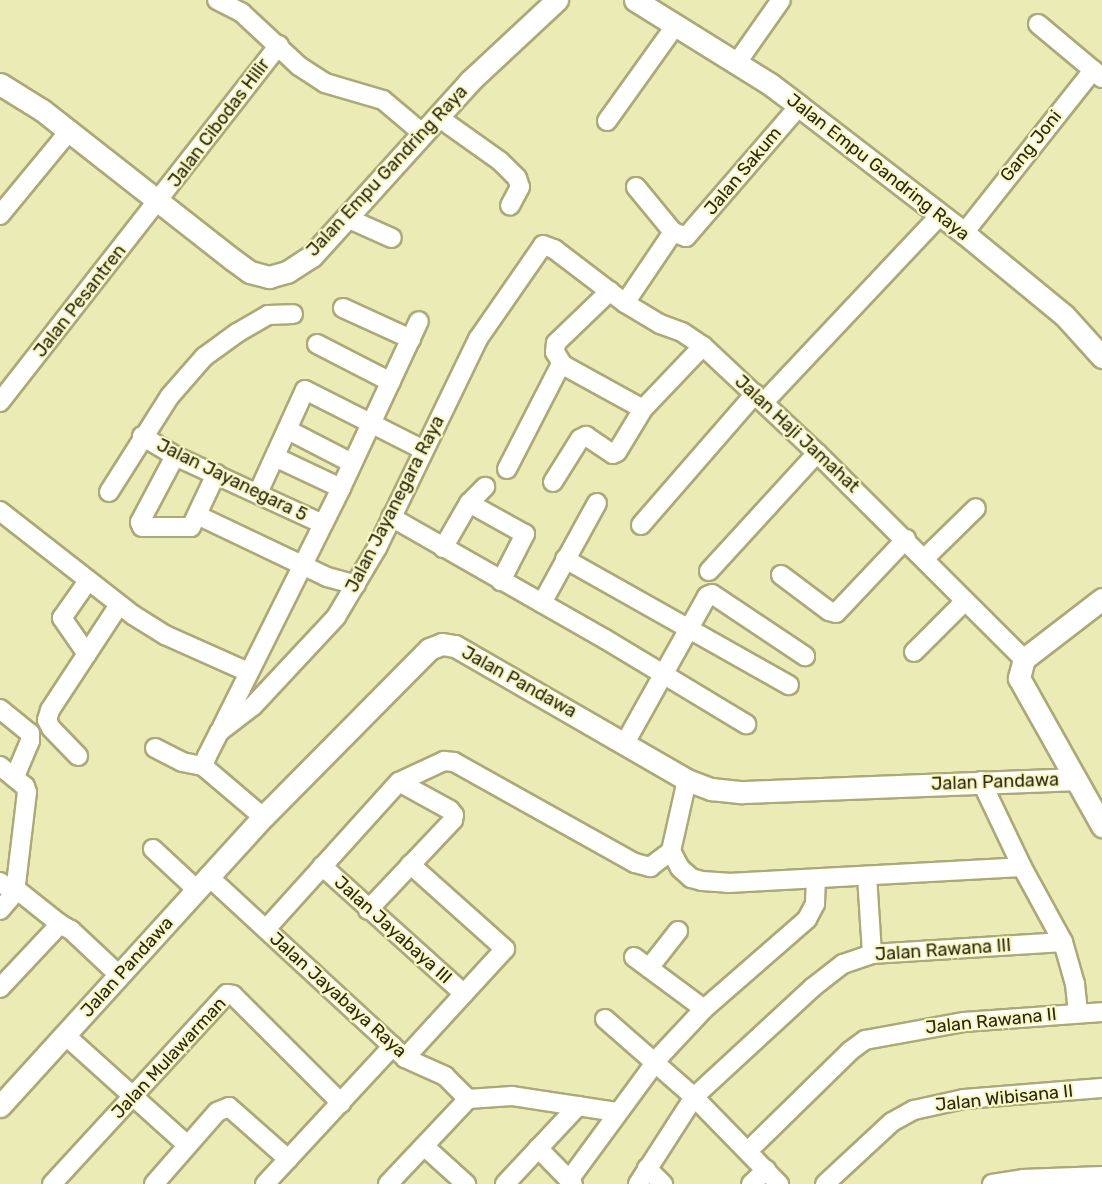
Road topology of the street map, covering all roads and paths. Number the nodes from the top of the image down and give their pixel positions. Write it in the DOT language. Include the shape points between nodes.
graph roads {
  1 [pos="217,0"];
  2 [pos="557,0"];
  3 [pos="635,0"];
  4 [pos="781,0"];
  5 [pos="1038,24"];
  6 [pos="675,26"];
  7 [pos="279,45"];
  8 [pos="736,64"];
  9 [pos="1097,74"];
  10 [pos="0,84"];
  11 [pos="799,106"];
  12 [pos="438,117"];
  13 [pos="607,121"];
  14 [pos="70,130"];
  15 [pos="422,133"];
  16 [pos="636,187"];
  17 [pos="159,201"];
  18 [pos="510,206"];
  19 [pos="0,215"];
  20 [pos="940,215"];
  21 [pos="347,218"];
  22 [pos="964,233"];
  23 [pos="680,234"];
  24 [pos="392,238"];
  25 [pos="543,245"];
  26 [pos="610,291"];
  27 [pos="625,303"];
  28 [pos="344,308"];
  29 [pos="293,314"];
  30 [pos="419,321"];
  31 [pos="411,339"];
  32 [pos="317,344"];
  33 [pos="703,346"];
  34 [pos="1102,357"];
  35 [pos="563,365"];
  36 [pos="391,382"];
  37 [pos="760,398"];
  38 [pos="0,402"];
  39 [pos="643,409"];
  40 [pos="372,422"];
  41 [pos="288,430"];
  42 [pos="142,436"];
  43 [pos="424,450"];
  44 [pos="817,453"];
  45 [pos="175,456"];
  46 [pos="275,457"];
  47 [pos="352,463"];
  48 [pos="507,470"];
  49 [pos="216,474"];
  50 [pos="553,482"];
  51 [pos="485,487"];
  52 [pos="341,488"];
  53 [pos="109,492"];
  54 [pos="258,494"];
  55 [pos="469,503"];
  56 [pos="597,503"];
  57 [pos="976,508"];
  58 [pos="0,511"];
  59 [pos="197,515"];
  60 [pos="391,517"];
  61 [pos="322,524"];
  62 [pos="641,525"];
  63 [pos="906,539"];
  64 [pos="443,548"];
  65 [pos="565,558"];
  66 [pos="925,558"];
  67 [pos="302,566"];
  68 [pos="709,571"];
  69 [pos="782,575"];
  70 [pos="88,581"];
  71 [pos="501,581"];
  72 [pos="356,585"];
  73 [pos="1102,599"];
  74 [pos="965,601"];
  75 [pos="542,603"];
  76 [pos="119,605"];
  77 [pos="689,630"];
  78 [pos="914,652"];
  79 [pos="87,654"];
  80 [pos="805,656"];
  81 [pos="1024,659"];
  82 [pos="248,672"];
  83 [pos="665,675"];
  84 [pos="789,685"];
  85 [pos="0,709"];
  86 [pos="746,724"];
  87 [pos="219,732"];
  88 [pos="625,742"];
  89 [pos="155,748"];
  90 [pos="78,756"];
  91 [pos="203,766"];
  92 [pos="7,771"];
  93 [pos="1076,779"];
  94 [pos="687,780"];
  95 [pos="981,781"];
  96 [pos="399,782"];
  97 [pos="263,817"];
  98 [pos="1102,826"];
  99 [pos="153,849"];
  100 [pos="671,851"];
  101 [pos="410,864"];
  102 [pos="322,866"];
  103 [pos="1022,867"];
  104 [pos="867,876"];
  105 [pos="816,879"];
  106 [pos="203,883"];
  107 [pos="10,888"];
  108 [pos="0,910"];
  109 [pos="368,910"];
  110 [pos="60,924"];
  111 [pos="266,929"];
  112 [pos="678,931"];
  113 [pos="1063,942"];
  114 [pos="872,954"];
  115 [pos="120,976"];
  116 [pos="0,988"];
  117 [pos="464,994"];
  118 [pos="704,1009"];
  119 [pos="1078,1012"];
  120 [pos="1102,1012"];
  121 [pos="605,1020"];
  122 [pos="65,1035"];
  123 [pos="399,1052"];
  124 [pos="655,1061"];
  125 [pos="1102,1088"];
  126 [pos="132,1096"];
  127 [pos="694,1096"];
  128 [pos="3,1099"];
  129 [pos="468,1099"];
  130 [pos="341,1103"];
  131 [pos="578,1106"];
  132 [pos="616,1112"];
  133 [pos="187,1145"];
  134 [pos="424,1146"];
  135 [pos="538,1148"];
  136 [pos="748,1151"];
  137 [pos="288,1159"];
  138 [pos="647,1168"];
  139 [pos="766,1170"];
  140 [pos="1102,1176"];
  141 [pos="571,1182"];
  142 [pos="52,1184"];
  143 [pos="153,1184"];
  144 [pos="265,1184"];
  145 [pos="388,1184"];
  146 [pos="466,1184"];
  147 [pos="505,1184"];
  148 [pos="638,1184"];
  149 [pos="663,1184"];
  150 [pos="750,1184"];
  151 [pos="779,1184"];
  152 [pos="825,1184"];
  153 [pos="992,1184"];
  1 -- 7 [label="street, Jalan Cibodas Hilir" via="242,13"];
  2 -- 12 [label="street, Jalan Empu Gandring Raya" via="470,81"];
  3 -- 6 [label="street, Jalan Empu Gandring Raya"];
  4 -- 8 [label="street"];
  5 -- 9 [label="street"];
  6 -- 8 [label="street, Jalan Empu Gandring Raya"];
  6 -- 13 [label="street"];
  7 -- 15 [label="street, Jalan Cibodas Hilir" via="299,66 325,83 383,100"];
  7 -- 17 [label="street, Jalan Cibodas Hilir"];
  8 -- 11 [label="street, Jalan Empu Gandring Raya"];
  9 -- 22 [label="street, Gang Joni"];
  10 -- 14 [label="street, Jalan Empu Gandring Raya"];
  11 -- 20 [label="street, Jalan Empu Gandring Raya"];
  11 -- 23 [label="street, Jalan Sakum"];
  12 -- 15 [label="street, Jalan Empu Gandring Raya"];
  12 -- 18 [label="street" via="500,161 517,178 520,187"];
  14 -- 17 [label="street, Jalan Empu Gandring Raya"];
  14 -- 19 [label="street"];
  15 -- 21 [label="street, Jalan Empu Gandring Raya"];
  16 -- 23 [label="street"];
  17 -- 21 [label="street, Jalan Empu Gandring Raya" via="232,260 250,272 269,277 287,272 312,256"];
  17 -- 38 [label="street, Jalan Pesantren"];
  20 -- 22 [label="street, Jalan Empu Gandring Raya"];
  20 -- 37 [label="street"];
  21 -- 24 [label="street"];
  22 -- 34 [label="street, Jalan Empu Gandring Raya" via="1064,315"];
  23 -- 27 [label="street, Jalan Sakum"];
  25 -- 26 [label="street, Jalan Haji Jamahat"];
  25 -- 43 [label="street, Jalan Jayanegara Raya" via="478,339"];
  26 -- 27 [label="street, Jalan Haji Jamahat"];
  26 -- 35 [label="street" via="556,344 555,352"];
  27 -- 33 [label="street, Jalan Haji Jamahat"];
  28 -- 31 [label="street"];
  29 -- 42 [label="street" via="268,315 204,357"];
  30 -- 31 [label="street"];
  31 -- 36 [label="street"];
  32 -- 36 [label="street"];
  33 -- 37 [label="street, Jalan Haji Jamahat"];
  33 -- 39 [label="street"];
  35 -- 39 [label="street"];
  35 -- 48 [label="street" via="557,369"];
  36 -- 40 [label="street"];
  37 -- 44 [label="street, Jalan Haji Jamahat"];
  37 -- 62 [label="street"];
  39 -- 50 [label="street" via="617,452 613,454 586,436 580,439"];
  40 -- 41 [label="street" via="308,390 303,393"];
  40 -- 43 [label="street"];
  40 -- 47 [label="street"];
  41 -- 46 [label="street"];
  41 -- 47 [label="street"];
  42 -- 45 [label="street, Jalan Jayanegara 5"];
  42 -- 53 [label="street"];
  43 -- 60 [label="street, Jalan Jayanegara Raya"];
  44 -- 63 [label="street, Jalan Haji Jamahat"];
  44 -- 68 [label="street"];
  45 -- 49 [label="street, Jalan Jayanegara 5"];
  45 -- 59 [label="street" via="140,525 180,529 191,527"];
  46 -- 52 [label="street"];
  46 -- 54 [label="street"];
  47 -- 52 [label="street"];
  49 -- 54 [label="street, Jalan Jayanegara 5"];
  49 -- 59 [label="street"];
  51 -- 55 [label="street"];
  52 -- 61 [label="street"];
  54 -- 61 [label="street, Jalan Jayanegara 5"];
  55 -- 64 [label="street"];
  55 -- 71 [label="street" via="525,534"];
  56 -- 65 [label="street"];
  57 -- 66 [label="street"];
  58 -- 70 [label="street"];
  59 -- 67 [label="street"];
  60 -- 64 [label="street"];
  60 -- 72 [label="street, Jalan Jayanegara Raya"];
  61 -- 67 [label="street"];
  63 -- 66 [label="street, Jalan Haji Jamahat"];
  63 -- 69 [label="street" via="836,613"];
  64 -- 71 [label="street"];
  65 -- 75 [label="street"];
  65 -- 77 [label="street"];
  66 -- 74 [label="street, Jalan Haji Jamahat"];
  67 -- 72 [label="street"];
  67 -- 82 [label="street"];
  70 -- 76 [label="street"];
  70 -- 79 [label="street" via="62,618"];
  71 -- 75 [label="street"];
  72 -- 87 [label="street, Jalan Jayanegara Raya" via="317,638 253,706"];
  73 -- 81 [label="street"];
  74 -- 78 [label="street"];
  74 -- 81 [label="street, Jalan Haji Jamahat"];
  75 -- 83 [label="street"];
  76 -- 79 [label="street"];
  76 -- 82 [label="street" via="165,635"];
  77 -- 80 [label="street" via="703,602 712,594"];
  77 -- 83 [label="street"];
  77 -- 84 [label="street"];
  79 -- 90 [label="street" via="47,720"];
  81 -- 93 [label="street" via="1019,678"];
  82 -- 87 [label="street"];
  83 -- 86 [label="street"];
  83 -- 88 [label="street"];
  85 -- 92 [label="street" via="30,733 30,741"];
  87 -- 91 [label="street, Jalan Jayanegara Raya"];
  88 -- 94 [label="street, Jalan Pandawa"];
  88 -- 97 [label="street, Jalan Pandawa" via="455,646 442,644 429,649"];
  89 -- 91 [label="street" via="182,762"];
  91 -- 97 [label="street"];
  92 -- 107 [label="street" via="27,792"];
  93 -- 95 [label="street, Jalan Pandawa"];
  93 -- 98 [label="street"];
  94 -- 95 [label="street, Jalan Pandawa" via="711,789 742,792"];
  94 -- 100 [label="street"];
  95 -- 103 [label="street"];
  96 -- 100 [label="street" via="449,760 635,863 650,867"];
  96 -- 101 [label="street" via="454,815"];
  96 -- 102 [label="street"];
  97 -- 106 [label="street, Jalan Pandawa"];
  99 -- 106 [label="street, Jalan Jayabaya Raya"];
  100 -- 105 [label="street" via="680,868 691,878 702,881"];
  101 -- 109 [label="street"];
  101 -- 117 [label="street" via="505,949"];
  102 -- 109 [label="street, Jalan Jayabaya III"];
  102 -- 111 [label="street"];
  103 -- 104 [label="street"];
  103 -- 113 [label="street"];
  104 -- 105 [label="street"];
  104 -- 114 [label="street"];
  105 -- 118 [label="street" via="815,904 807,920"];
  106 -- 111 [label="street, Jalan Jayabaya Raya"];
  106 -- 115 [label="street, Jalan Pandawa"];
  107 -- 108 [label="street"];
  107 -- 110 [label="street"];
  109 -- 117 [label="street, Jalan Jayabaya III"];
  110 -- 115 [label="street"];
  110 -- 116 [label="street"];
  111 -- 123 [label="street, Jalan Jayabaya Raya"];
  112 -- 118 [label="street" via="641,963"];
  113 -- 114 [label="street, Jalan Rawana III"];
  113 -- 119 [label="street"];
  114 -- 127 [label="street, Jalan Rawana III" via="843,964 828,975"];
  115 -- 122 [label="street, Jalan Pandawa"];
  117 -- 123 [label="street"];
  118 -- 124 [label="street"];
  119 -- 120 [label="street, Jalan Rawana II"];
  119 -- 136 [label="street, Jalan Rawana II" via="964,1022 865,1040"];
  121 -- 124 [label="street"];
  122 -- 126 [label="street"];
  122 -- 128 [label="street, Jalan Pandawa"];
  123 -- 129 [label="street, Jalan Jayabaya Raya" via="445,1076"];
  123 -- 130 [label="street"];
  124 -- 127 [label="street"];
  124 -- 132 [label="street"];
  125 -- 152 [label="street, Jalan Wibisana II" via="964,1099 914,1110 892,1122"];
  126 -- 130 [label="street, Jalan Mulawarman" via="230,993"];
  126 -- 133 [label="street"];
  126 -- 142 [label="street, Jalan Mulawarman"];
  127 -- 136 [label="street"];
  127 -- 138 [label="street, Jalan Rawana III"];
  129 -- 131 [label="street" via="512,1096"];
  129 -- 134 [label="street"];
  130 -- 137 [label="street"];
  131 -- 132 [label="street"];
  131 -- 135 [label="street"];
  132 -- 141 [label="street"];
  133 -- 137 [label="street" via="217,1113 229,1107"];
  133 -- 143 [label="street"];
  134 -- 145 [label="street"];
  134 -- 146 [label="street"];
  135 -- 141 [label="street"];
  135 -- 147 [label="street"];
  136 -- 139 [label="street"];
  137 -- 144 [label="street"];
  138 -- 148 [label="street, Jalan Rawana III"];
  138 -- 149 [label="street"];
  139 -- 150 [label="street"];
  139 -- 151 [label="street"];
  140 -- 153 [label="street"];
}
